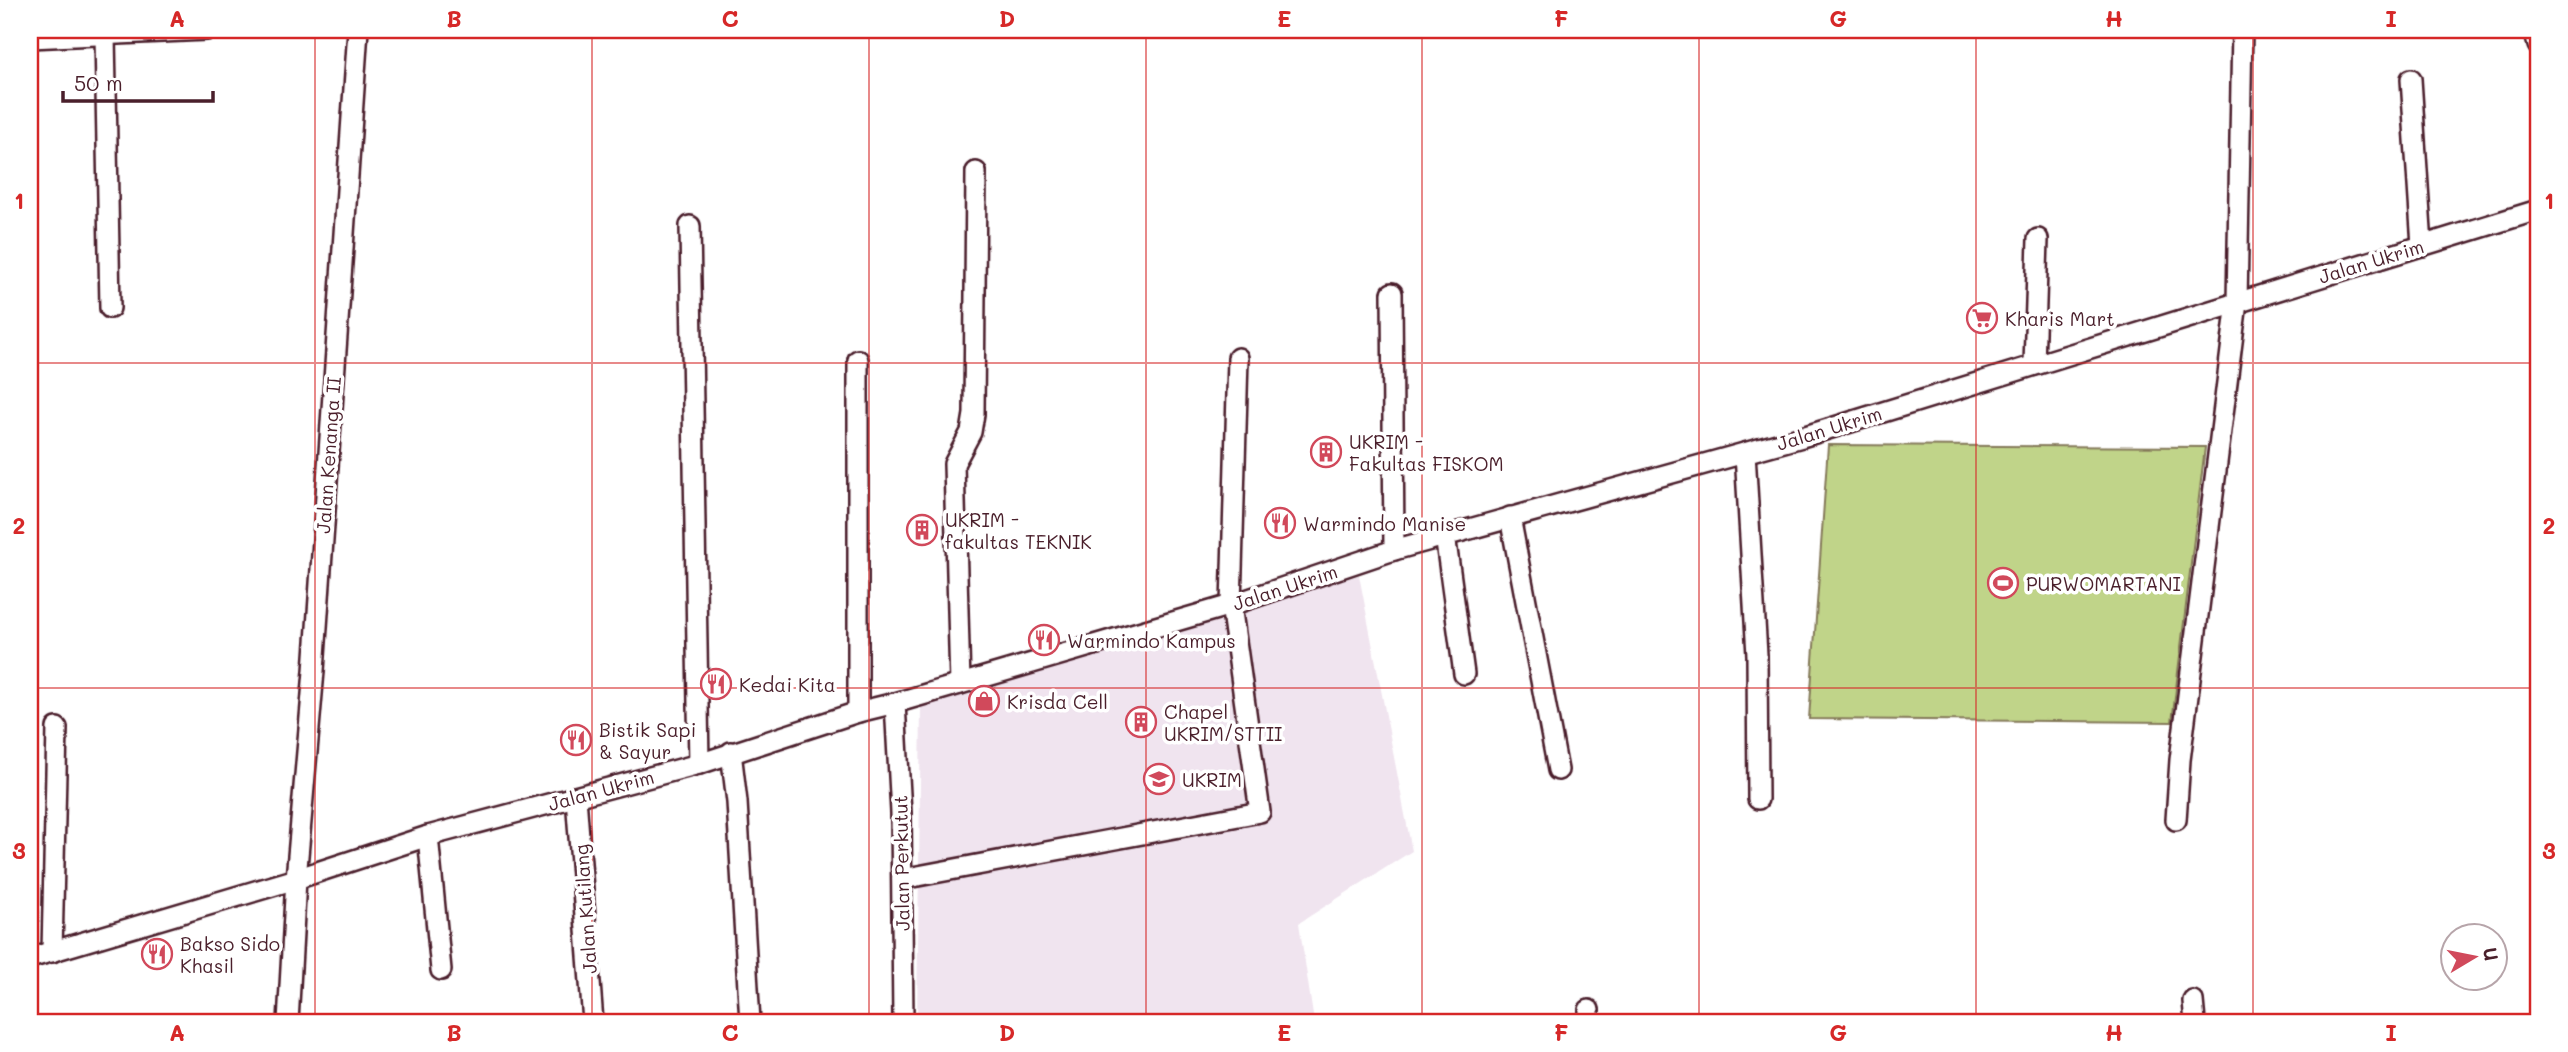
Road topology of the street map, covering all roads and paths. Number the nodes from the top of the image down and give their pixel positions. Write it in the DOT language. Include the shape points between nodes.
graph roads {
  1 [pos="208,30"];
  2 [pos="350,30"];
  3 [pos="358,30"];
  4 [pos="2242,30"];
  5 [pos="2534,30"];
  6 [pos="105,35"];
  7 [pos="30,38"];
  8 [pos="2538,46"];
  9 [pos="2411,79"];
  10 [pos="976,172"];
  11 [pos="2538,210"];
  12 [pos="690,226"];
  13 [pos="2038,239"];
  14 [pos="2422,246"];
  15 [pos="1392,293"];
  16 [pos="2237,302"];
  17 [pos="110,308"];
  18 [pos="1238,358"];
  19 [pos="858,360"];
  20 [pos="2034,365"];
  21 [pos="1745,453"];
  22 [pos="1510,517"];
  23 [pos="1445,535"];
  24 [pos="1394,550"];
  25 [pos="1231,605"];
  26 [pos="1464,674"];
  27 [pos="960,684"];
  28 [pos="895,704"];
  29 [pos="858,712"];
  30 [pos="57,728"];
  31 [pos="731,752"];
  32 [pos="699,764"];
  33 [pos="1558,770"];
  34 [pos="576,797"];
  35 [pos="1758,799"];
  36 [pos="2176,820"];
  37 [pos="428,836"];
  38 [pos="296,879"];
  39 [pos="902,879"];
  40 [pos="52,951"];
  41 [pos="30,958"];
  42 [pos="441,970"];
  43 [pos="2193,1001"];
  44 [pos="288,1022"];
  45 [pos="593,1022"];
  46 [pos="750,1022"];
  47 [pos="903,1022"];
  48 [pos="2195,1022"];
  1 -- 6 [label="street"];
  2 -- 3 [label="street"];
  3 -- 38 [label="street, Jalan Kenanga II"];
  4 -- 16 [label="street"];
  5 -- 8 [label="street"];
  6 -- 7 [label="street"];
  6 -- 17 [label="street"];
  9 -- 14 [label="street"];
  10 -- 27 [label="street" via="974,414 971,432 954,464"];
  11 -- 14 [label="street, Jalan Ukrim"];
  12 -- 32 [label="street"];
  13 -- 20 [label="street"];
  14 -- 16 [label="street, Jalan Ukrim"];
  15 -- 24 [label="street"];
  16 -- 20 [label="street, Jalan Ukrim"];
  16 -- 36 [label="street"];
  18 -- 25 [label="street"];
  19 -- 29 [label="street"];
  20 -- 21 [label="street, Jalan Ukrim"];
  21 -- 22 [label="street, Jalan Ukrim"];
  21 -- 35 [label="street"];
  22 -- 23 [label="street, Jalan Ukrim"];
  22 -- 33 [label="street"];
  23 -- 24 [label="street, Jalan Ukrim"];
  23 -- 26 [label="street"];
  24 -- 25 [label="street, Jalan Ukrim"];
  25 -- 27 [label="street, Jalan Ukrim"];
  25 -- 39 [label="street" via="1260,812"];
  27 -- 28 [label="street, Jalan Ukrim"];
  28 -- 29 [label="street, Jalan Ukrim"];
  28 -- 39 [label="street, Jalan Perkutut"];
  29 -- 31 [label="street, Jalan Ukrim"];
  30 -- 40 [label="street"];
  31 -- 32 [label="street, Jalan Ukrim"];
  31 -- 46 [label="street"];
  32 -- 34 [label="street, Jalan Ukrim"];
  34 -- 37 [label="street, Jalan Ukrim"];
  34 -- 45 [label="street, Jalan Kutilang"];
  37 -- 38 [label="street, Jalan Ukrim"];
  37 -- 42 [label="street"];
  38 -- 40 [label="street, Jalan Ukrim"];
  38 -- 44 [label="street, Jalan Kenanga II"];
  39 -- 47 [label="street, Jalan Perkutut"];
  40 -- 41 [label="street, Jalan Ukrim"];
  43 -- 48 [label="street"];
}
